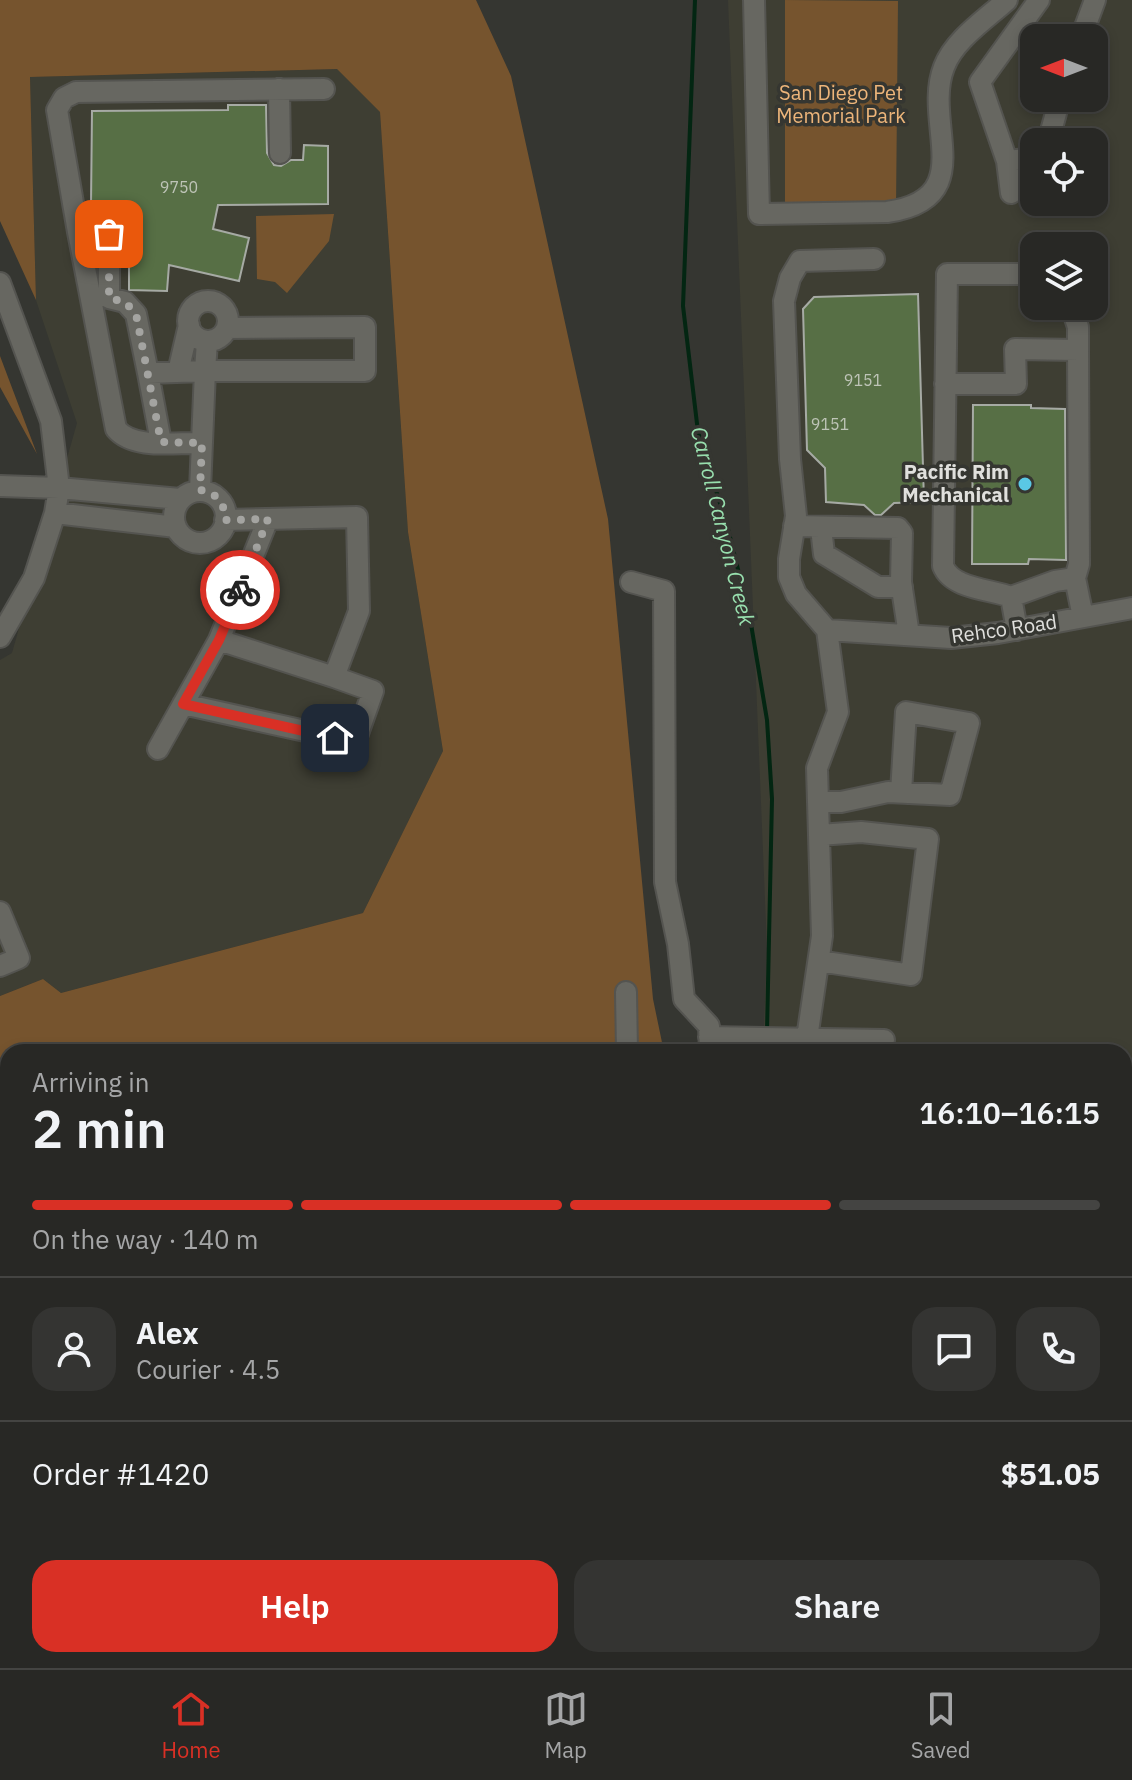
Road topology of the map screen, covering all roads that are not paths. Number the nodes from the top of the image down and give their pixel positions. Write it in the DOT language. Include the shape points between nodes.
graph roads {
  1 [pos="754,0"];
  2 [pos="1007,0"];
  3 [pos="1039,0"];
  4 [pos="1095,0"];
  5 [pos="1086,24"];
  6 [pos="279,89"];
  7 [pos="324,89"];
  8 [pos="1056,113"];
  9 [pos="1052,128"];
  10 [pos="280,153"];
  11 [pos="1020,160"];
  12 [pos="1007,161"];
  13 [pos="1011,193"];
  14 [pos="78,232"];
  15 [pos="874,259"];
  16 [pos="1020,274"];
  17 [pos="0,283"];
  18 [pos="100,298"];
  19 [pos="1076,320"];
  20 [pos="189,325"];
  21 [pos="227,328"];
  22 [pos="207,341"];
  23 [pos="1078,350"];
  24 [pos="205,371"];
  25 [pos="178,372"];
  26 [pos="148,373"];
  27 [pos="945,384"];
  28 [pos="161,442"];
  29 [pos="202,443"];
  30 [pos="0,486"];
  31 [pos="59,488"];
  32 [pos="200,490"];
  33 [pos="180,499"];
  34 [pos="55,513"];
  35 [pos="268,519"];
  36 [pos="225,520"];
  37 [pos="794,526"];
  38 [pos="176,527"];
  39 [pos="821,528"];
  40 [pos="1075,578"];
  41 [pos="631,582"];
  42 [pos="902,587"];
  43 [pos="1011,597"];
  44 [pos="1132,608"];
  45 [pos="1083,617"];
  46 [pos="827,630"];
  47 [pos="1017,630"];
  48 [pos="909,635"];
  49 [pos="0,637"];
  50 [pos="219,640"];
  51 [pos="334,677"];
  52 [pos="183,704"];
  53 [pos="158,749"];
  54 [pos="901,792"];
  55 [pos="862,798"];
  56 [pos="818,802"];
  57 [pos="861,832"];
  58 [pos="819,835"];
  59 [pos="0,912"];
  60 [pos="819,961"];
  61 [pos="0,966"];
  62 [pos="626,992"];
  63 [pos="884,1040"];
  64 [pos="627,1044"];
  65 [pos="710,1044"];
  66 [pos="800,1044"];
  67 [pos="806,1044"];
  68 [pos="822,1044"];
  1 -- 2 [label="street" via="759,214 774,214 906,210 931,196 944,164 942,71 962,41"];
  3 -- 12 [label="street" via="980,82"];
  4 -- 5 [label="street"];
  6 -- 7 [label="street"];
  6 -- 10 [label="street"];
  6 -- 14 [label="street" via="69,94 59,104 57,117"];
  8 -- 9 [label="street"];
  11 -- 12 [label="street"];
  12 -- 13 [label="street"];
  14 -- 18 [label="street"];
  14 -- 18 [label="street" via="109,234"];
  15 -- 37 [label="street" via="800,261 790,278 784,327"];
  16 -- 27 [label="street" via="947,274"];
  17 -- 31 [label="street" via="51,421"];
  18 -- 26 [label="street" via="125,302 136,314"];
  18 -- 28 [label="street" via="116,429 128,440"];
  19 -- 23 [label="street"];
  20 -- 21 [label="street" via="193,308 210,301 225,310"];
  20 -- 22 [label="street" via="195,336"];
  20 -- 25 [label="street"];
  21 -- 22 [label="street" via="219,338"];
  21 -- 24 [label="street" via="365,327 365,371"];
  22 -- 24 [label="street"];
  23 -- 27 [label="street" via="1015,349 1016,384"];
  23 -- 40 [label="street"];
  24 -- 25 [label="street"];
  24 -- 29 [label="street"];
  25 -- 26 [label="street"];
  26 -- 28 [label="street"];
  27 -- 43 [label="street" via="943,566 955,581"];
  28 -- 29 [label="street"];
  29 -- 32 [label="street"];
  30 -- 31 [label="street"];
  31 -- 33 [label="street"];
  31 -- 34 [label="street"];
  32 -- 33 [label="street"];
  32 -- 36 [label="street" via="219,500"];
  33 -- 38 [label="street"];
  34 -- 38 [label="street"];
  34 -- 49 [label="street" via="34,578"];
  35 -- 36 [label="street"];
  35 -- 50 [label="street"];
  35 -- 51 [label="street" via="357,517 359,611"];
  36 -- 38 [label="street" via="214,539 199,543"];
  37 -- 39 [label="street"];
  37 -- 46 [label="street" via="789,577 796,594"];
  39 -- 42 [label="street" via="824,554 831,561 878,587"];
  39 -- 42 [label="street" via="898,528"];
  40 -- 43 [label="street"];
  40 -- 45 [label="street"];
  41 -- 65 [label="street" via="664,591 665,882 684,999 709,1026"];
  42 -- 48 [label="street"];
  43 -- 47 [label="street"];
  44 -- 45 [label="street, Rehco Road"];
  45 -- 47 [label="street, Rehco Road"];
  46 -- 48 [label="street, Rehco Road"];
  46 -- 56 [label="street" via="838,712 817,768"];
  47 -- 48 [label="street, Rehco Road" via="951,638"];
  50 -- 51 [label="street"];
  50 -- 52 [label="street"];
  51 -- 52 [label="street" via="373,691 355,742"];
  52 -- 53 [label="street"];
  54 -- 54 [label="street" via="950,795 969,723 906,712"];
  54 -- 55 [label="street"];
  55 -- 56 [label="street"];
  55 -- 57 [label="street"];
  56 -- 58 [label="street"];
  57 -- 58 [label="street"];
  57 -- 60 [label="street" via="928,839 911,975"];
  58 -- 60 [label="street"];
  59 -- 61 [label="street" via="19,958"];
  60 -- 67 [label="street"];
  62 -- 64 [label="street"];
  63 -- 68 [label="street"];
  65 -- 66 [label="street" via="767,1038"];
}
